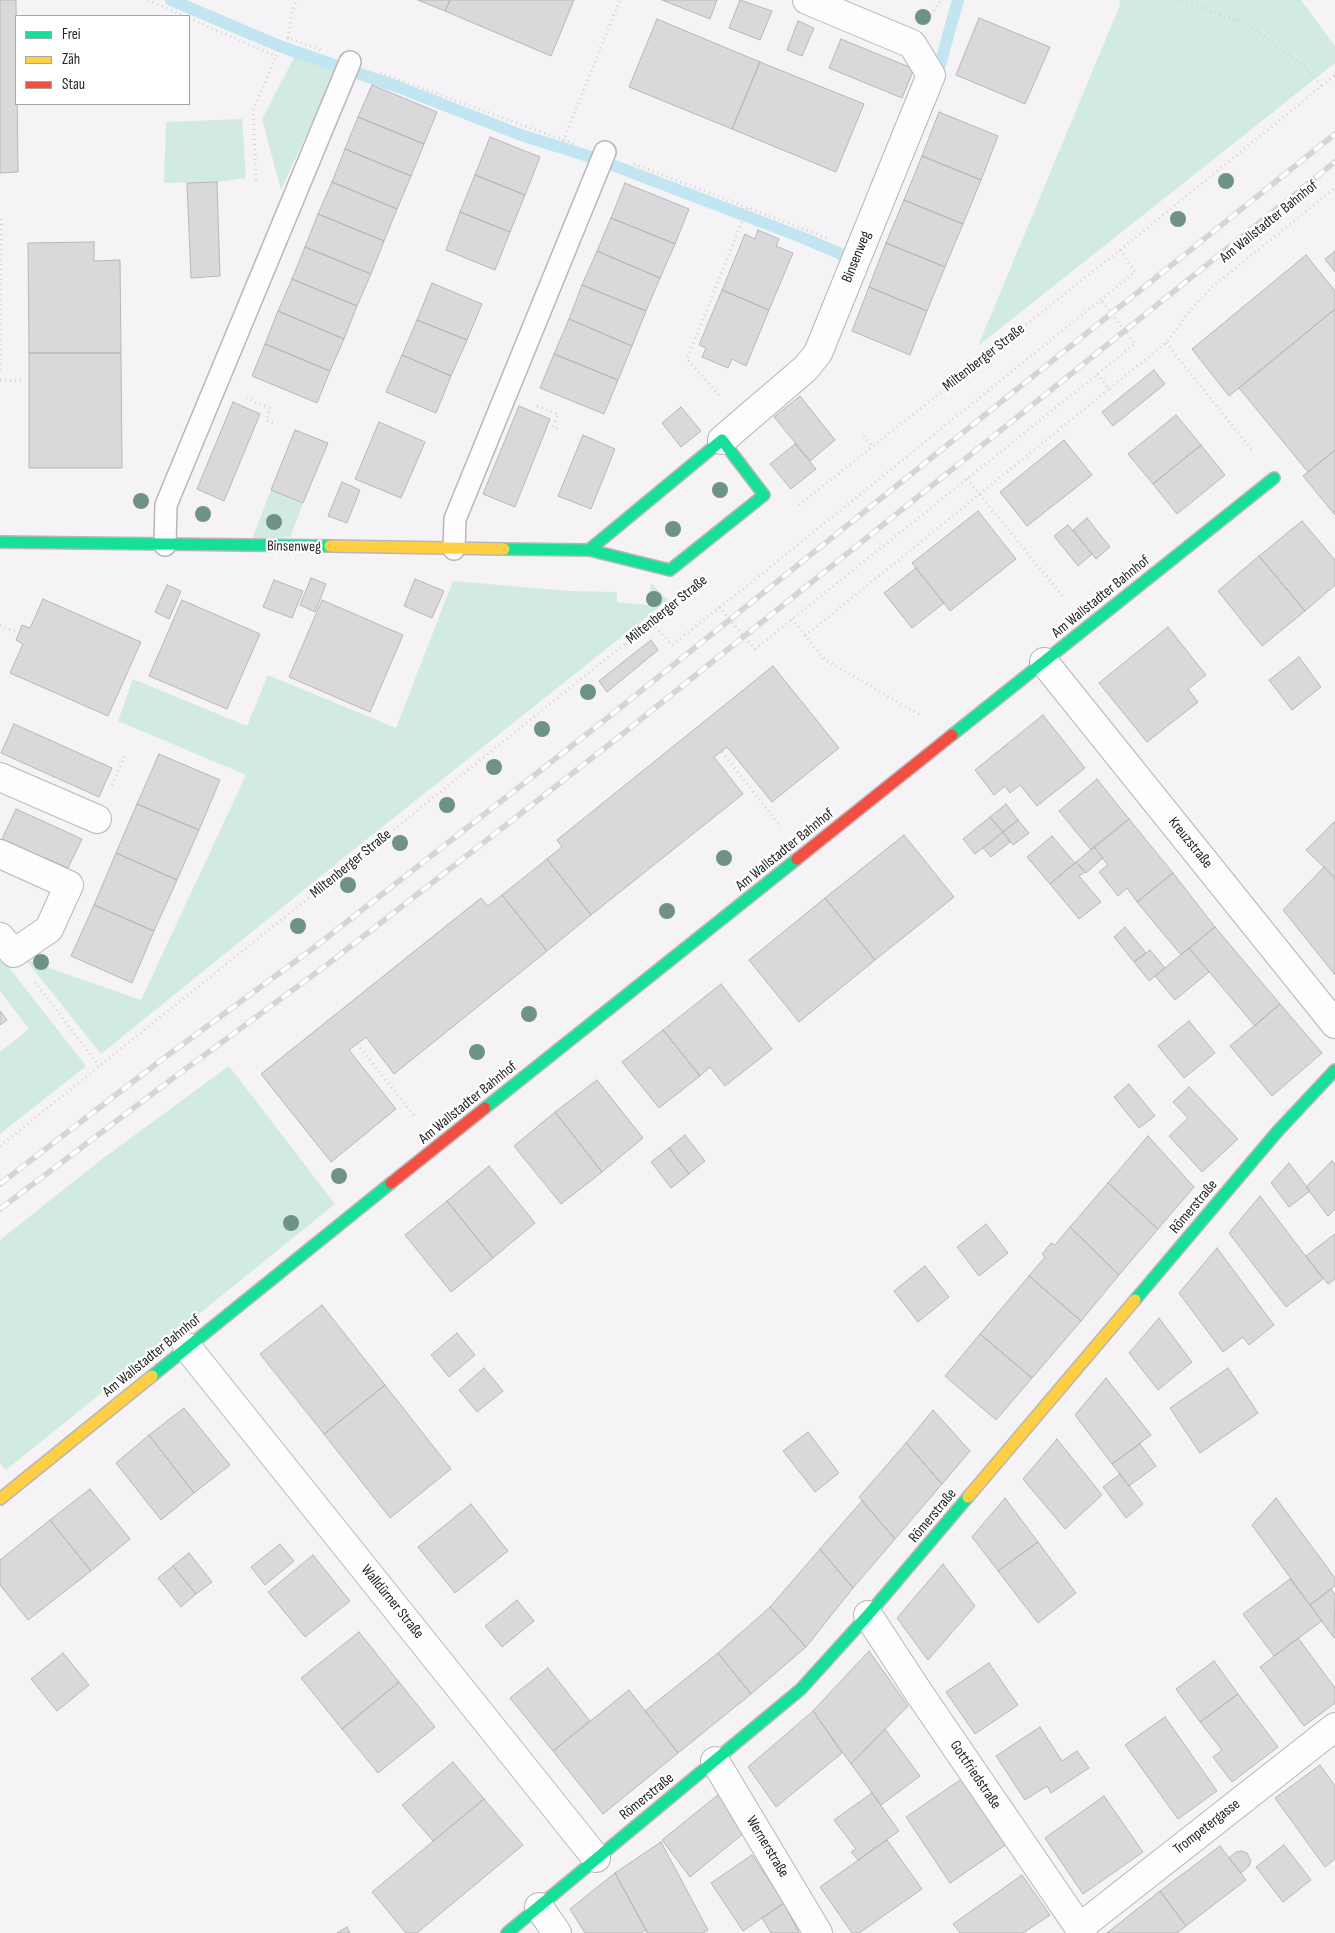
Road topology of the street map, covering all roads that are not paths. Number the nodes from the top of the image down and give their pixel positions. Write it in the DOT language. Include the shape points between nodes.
graph roads {
  1 [pos="807,0"];
  2 [pos="350,62"];
  3 [pos="605,152"];
  4 [pos="722,440"];
  5 [pos="1274,478"];
  6 [pos="0,542"];
  7 [pos="165,545"];
  8 [pos="454,549"];
  9 [pos="589,550"];
  10 [pos="1044,662"];
  11 [pos="0,777"];
  12 [pos="97,819"];
  13 [pos="0,854"];
  14 [pos="7,945"];
  15 [pos="1335,1024"];
  16 [pos="1335,1070"];
  17 [pos="187,1347"];
  18 [pos="0,1499"];
  19 [pos="868,1615"];
  20 [pos="1335,1727"];
  21 [pos="715,1761"];
  22 [pos="596,1858"];
  23 [pos="539,1907"];
  24 [pos="1081,1930"];
  25 [pos="507,1933"];
  26 [pos="558,1933"];
  27 [pos="818,1933"];
  1 -- 4 [label="street, Binsenweg" via="912,44 931,75 818,353 806,368"];
  2 -- 7 [label="lane" via="166,505"];
  3 -- 8 [label="lane" via="455,519"];
  4 -- 9 [label="street, Binsenweg"];
  4 -- 9 [label="street, Binsenweg" via="764,495 670,570"];
  5 -- 10 [label="street, Am Wallstadter Bahnhof"];
  6 -- 7 [label="street, Binsenweg"];
  7 -- 8 [label="street, Binsenweg"];
  8 -- 9 [label="street, Binsenweg"];
  10 -- 15 [label="street, Kreuzstraße"];
  10 -- 17 [label="street, Am Wallstadter Bahnhof"];
  11 -- 12 [label="street"];
  13 -- 14 [label="street" via="69,885 49,929"];
  16 -- 19 [label="street, Römerstraße" via="1277,1132"];
  17 -- 18 [label="street, Am Wallstadter Bahnhof"];
  17 -- 22 [label="street, Walldürner Straße"];
  19 -- 21 [label="street, Römerstraße" via="801,1689"];
  19 -- 24 [label="street, Gottfriedstraße"];
  20 -- 24 [label="street, Trompetergasse"];
  21 -- 22 [label="street, Römerstraße"];
  21 -- 27 [label="street, Wernerstraße"];
  22 -- 23 [label="street, Römerstraße"];
  23 -- 25 [label="street, Römerstraße"];
  23 -- 26 [label="street"];
}
